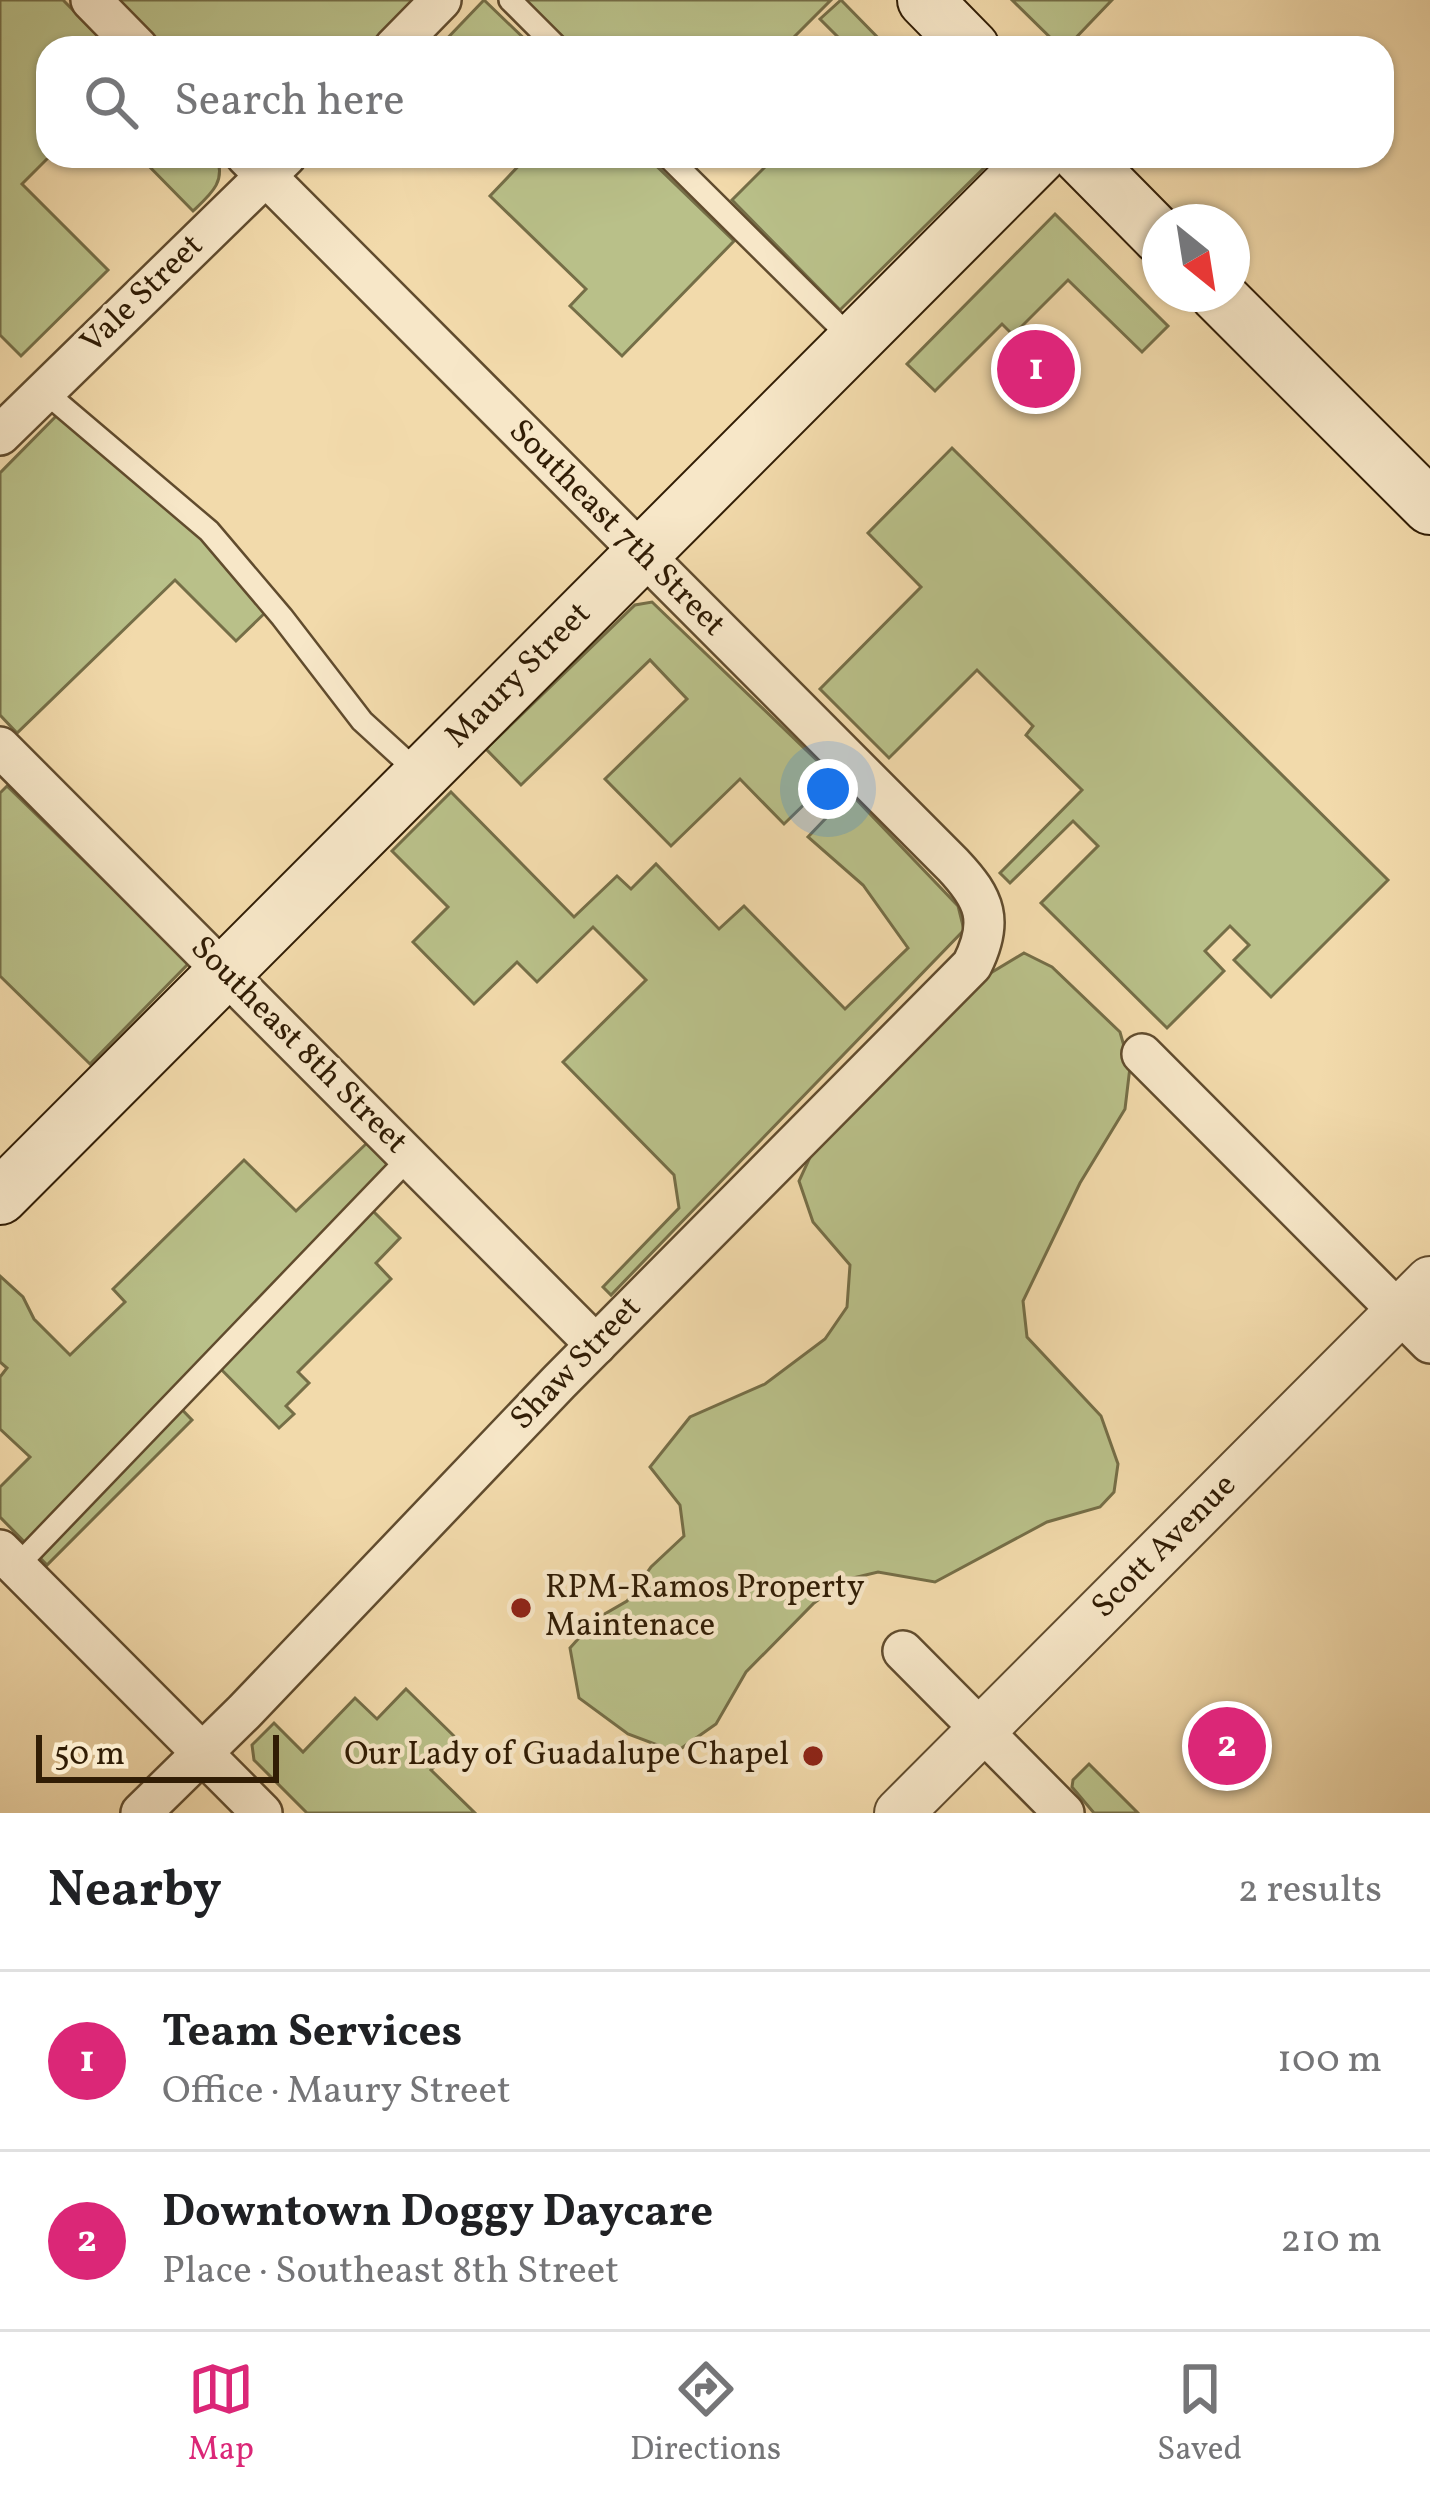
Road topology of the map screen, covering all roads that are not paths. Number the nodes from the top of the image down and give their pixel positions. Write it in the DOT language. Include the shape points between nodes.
graph roads {
  1 [pos="91,0"];
  2 [pos="441,0"];
  3 [pos="510,0"];
  4 [pos="925,0"];
  5 [pos="127,36"];
  6 [pos="406,36"];
  7 [pos="546,36"];
  8 [pos="961,36"];
  9 [pos="261,168"];
  10 [pos="271,168"];
  11 [pos="679,168"];
  12 [pos="1028,168"];
  13 [pos="1092,168"];
  14 [pos="1142,219"];
  15 [pos="1235,312"];
  16 [pos="854,340"];
  17 [pos="44,391"];
  18 [pos="0,435"];
  19 [pos="1430,508"];
  20 [pos="640,554"];
  21 [pos="4,760"];
  22 [pos="421,774"];
  23 [pos="982,904"];
  24 [pos="224,972"];
  25 [pos="1142,1054"];
  26 [pos="410,1158"];
  27 [pos="0,1197"];
  28 [pos="1420,1312"];
  29 [pos="596,1345"];
  30 [pos="8,1558"];
  31 [pos="903,1652"];
  32 [pos="982,1730"];
  33 [pos="202,1753"];
  34 [pos="141,1813"];
  35 [pos="262,1813"];
  36 [pos="899,1813"];
  37 [pos="1064,1813"];
  1 -- 5 [label="street"];
  2 -- 6 [label="street"];
  3 -- 7 [label="lane"];
  4 -- 8 [label="main road"];
  9 -- 17 [label="street, Vale Street"];
  10 -- 20 [label="street, Southeast 7th Street"];
  11 -- 16 [label="lane"];
  12 -- 16 [label="main road, Maury Street"];
  13 -- 14 [label="main road"];
  15 -- 19 [label="main road"];
  16 -- 20 [label="main road, Maury Street"];
  17 -- 18 [label="street, Vale Street"];
  17 -- 22 [label="lane" via="209,531 362,721"];
  20 -- 22 [label="main road, Maury Street"];
  20 -- 23 [label="street, Southeast 7th Street" via="953,865"];
  21 -- 24 [label="street, Southeast 8th Street"];
  22 -- 24 [label="main road, Maury Street"];
  23 -- 29 [label="street, Shaw Street" via="986,926 972,964"];
  24 -- 26 [label="street, Southeast 8th Street"];
  24 -- 27 [label="main road, Maury Street"];
  25 -- 28 [label="street"];
  26 -- 29 [label="street, Southeast 8th Street"];
  26 -- 30 [label="lane"];
  28 -- 32 [label="street, Scott Avenue"];
  29 -- 33 [label="street, Shaw Street"];
  30 -- 33 [label="street"];
  31 -- 32 [label="street"];
  32 -- 36 [label="street, Scott Avenue"];
  32 -- 37 [label="street"];
  33 -- 34 [label="street, Shaw Street"];
  33 -- 35 [label="street"];
}
